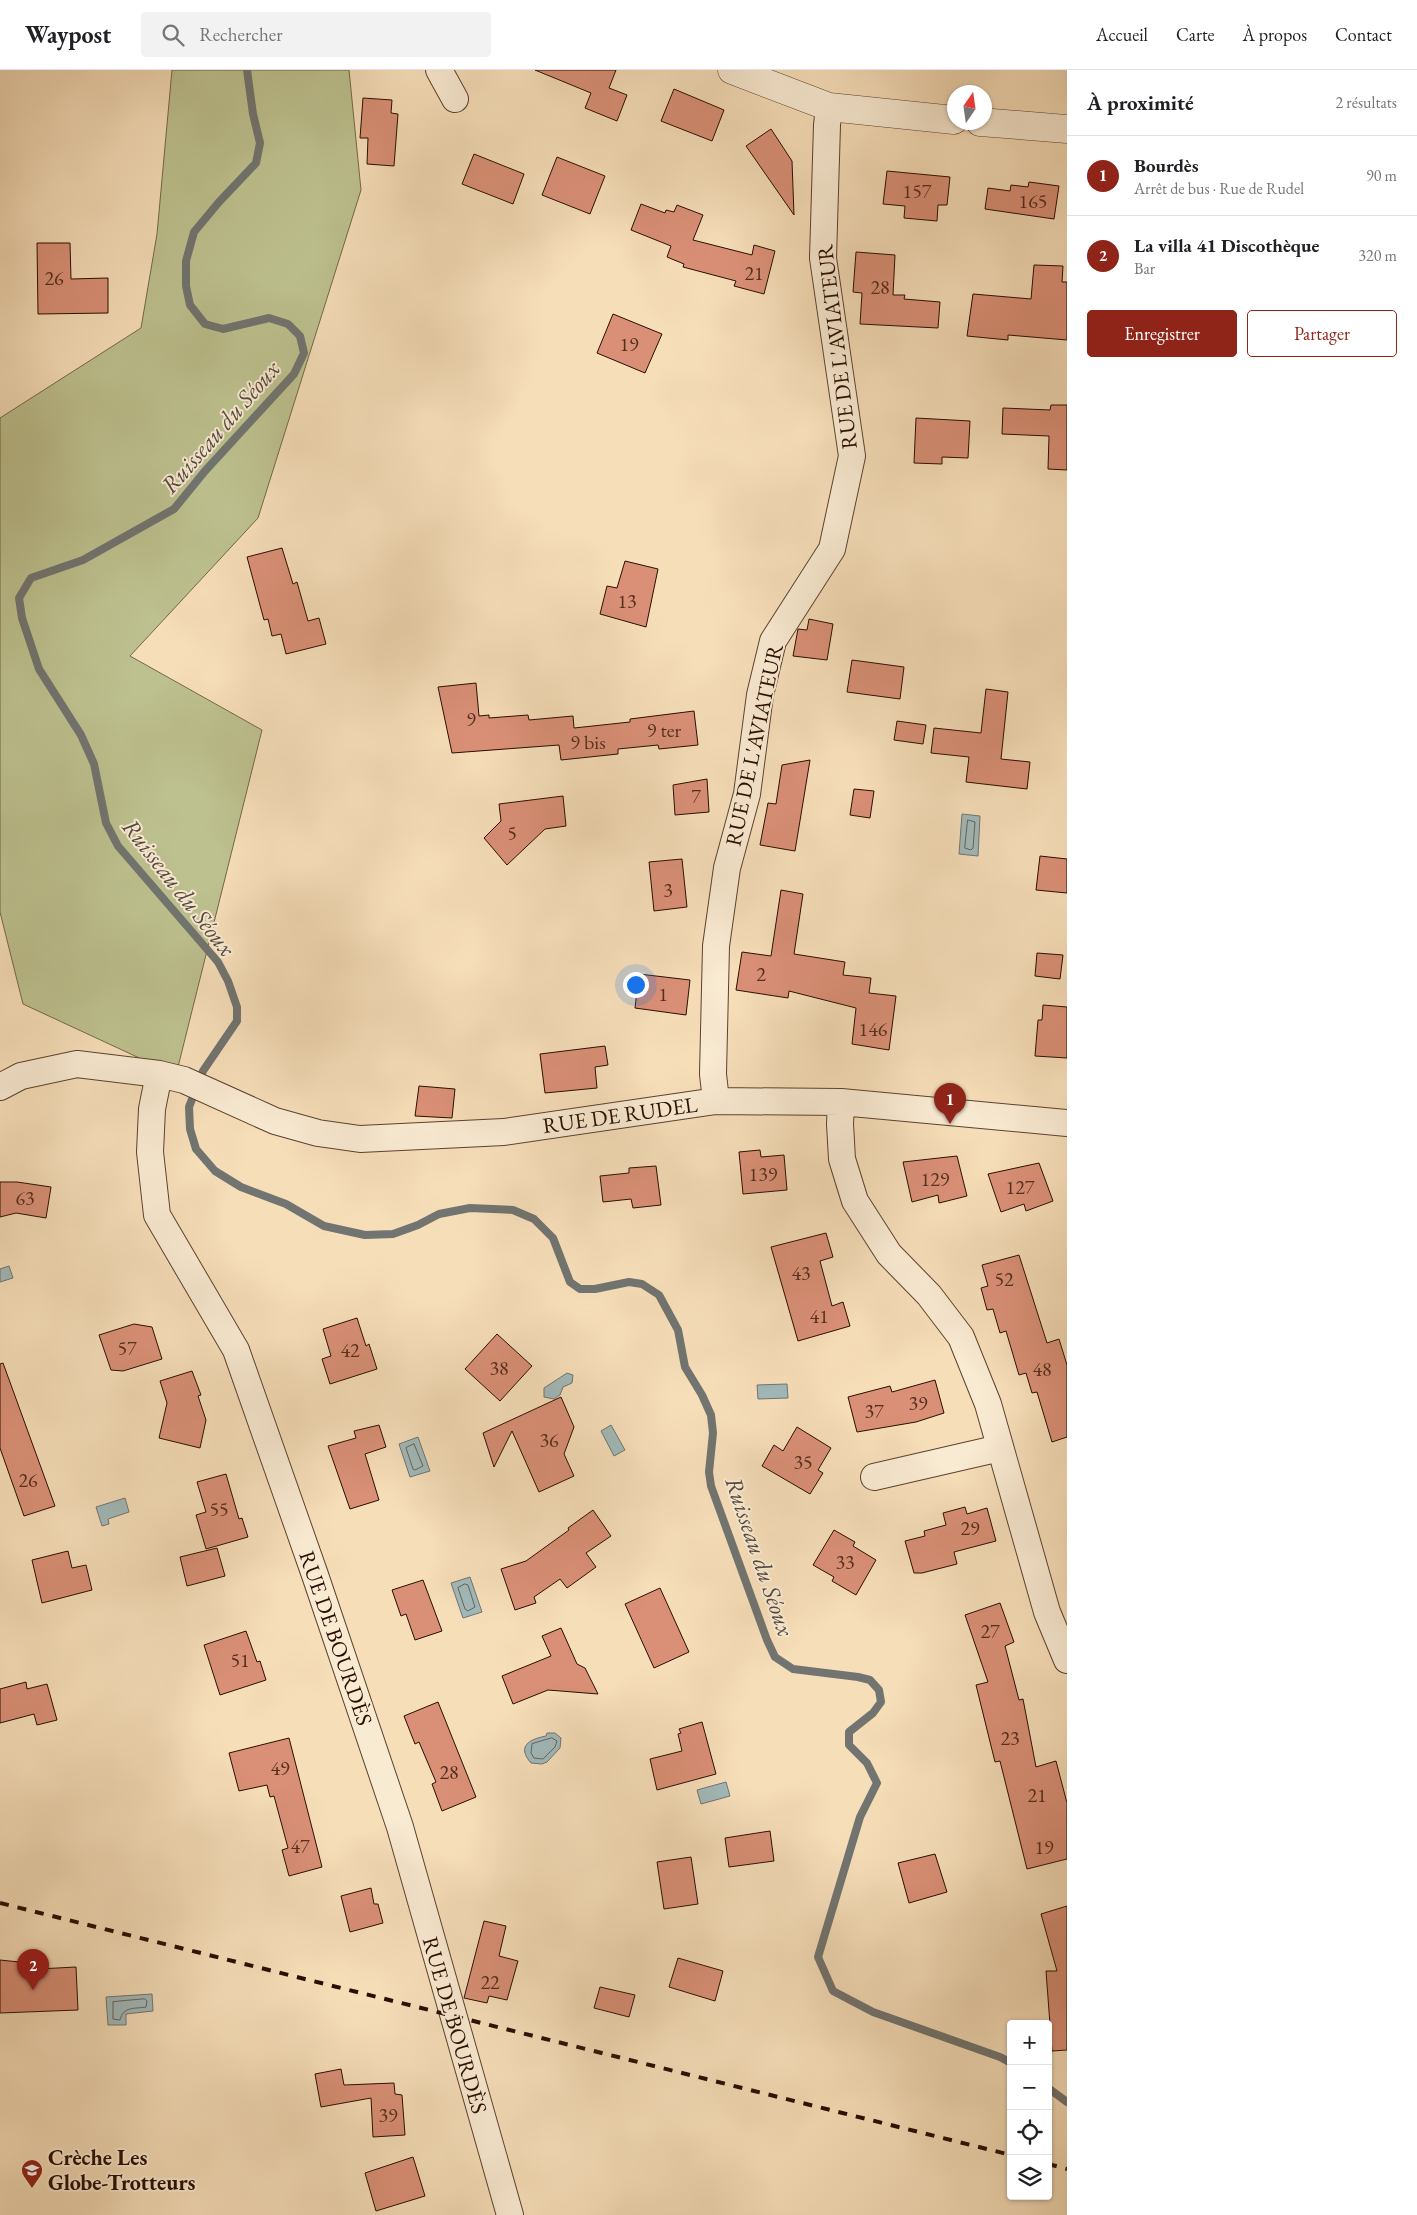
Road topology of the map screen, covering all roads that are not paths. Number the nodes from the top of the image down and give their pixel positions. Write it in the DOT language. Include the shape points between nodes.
graph roads {
  1 [pos="438,70"];
  2 [pos="732,70"];
  3 [pos="456,99"];
  4 [pos="829,107"];
  5 [pos="947,119"];
  6 [pos="992,123"];
  7 [pos="1067,129"];
  8 [pos="159,1074"];
  9 [pos="0,1087"];
  10 [pos="716,1102"];
  11 [pos="841,1102"];
  12 [pos="1067,1123"];
  13 [pos="1000,1448"];
  14 [pos="874,1477"];
  15 [pos="1067,1660"];
  16 [pos="510,2215"];
  1 -- 3 [label="street"];
  2 -- 4 [label="street"];
  4 -- 5 [label="street"];
  4 -- 10 [label="street, RUE DE L'AVIATEUR" via="823,258 852,456 832,549 773,641 760,695 747,794 727,868 716,946 713,1074"];
  6 -- 7 [label="street"];
  8 -- 9 [label="street, RUE DE RUDEL" via="77,1064 21,1076"];
  8 -- 10 [label="street, RUE DE RUDEL" via="184,1080 275,1122 318,1134 360,1139 504,1132"];
  8 -- 16 [label="street, RUE DE BOURDÈS" via="152,1109 150,1152 157,1215 236,1350 400,1827"];
  10 -- 11 [label="street, RUE DE RUDEL"];
  11 -- 12 [label="street, RUE DE RUDEL"];
  11 -- 13 [label="street" via="842,1159 855,1201 889,1254 928,1295 961,1337 988,1404"];
  13 -- 14 [label="street"];
  13 -- 15 [label="street" via="1047,1612"];
}
